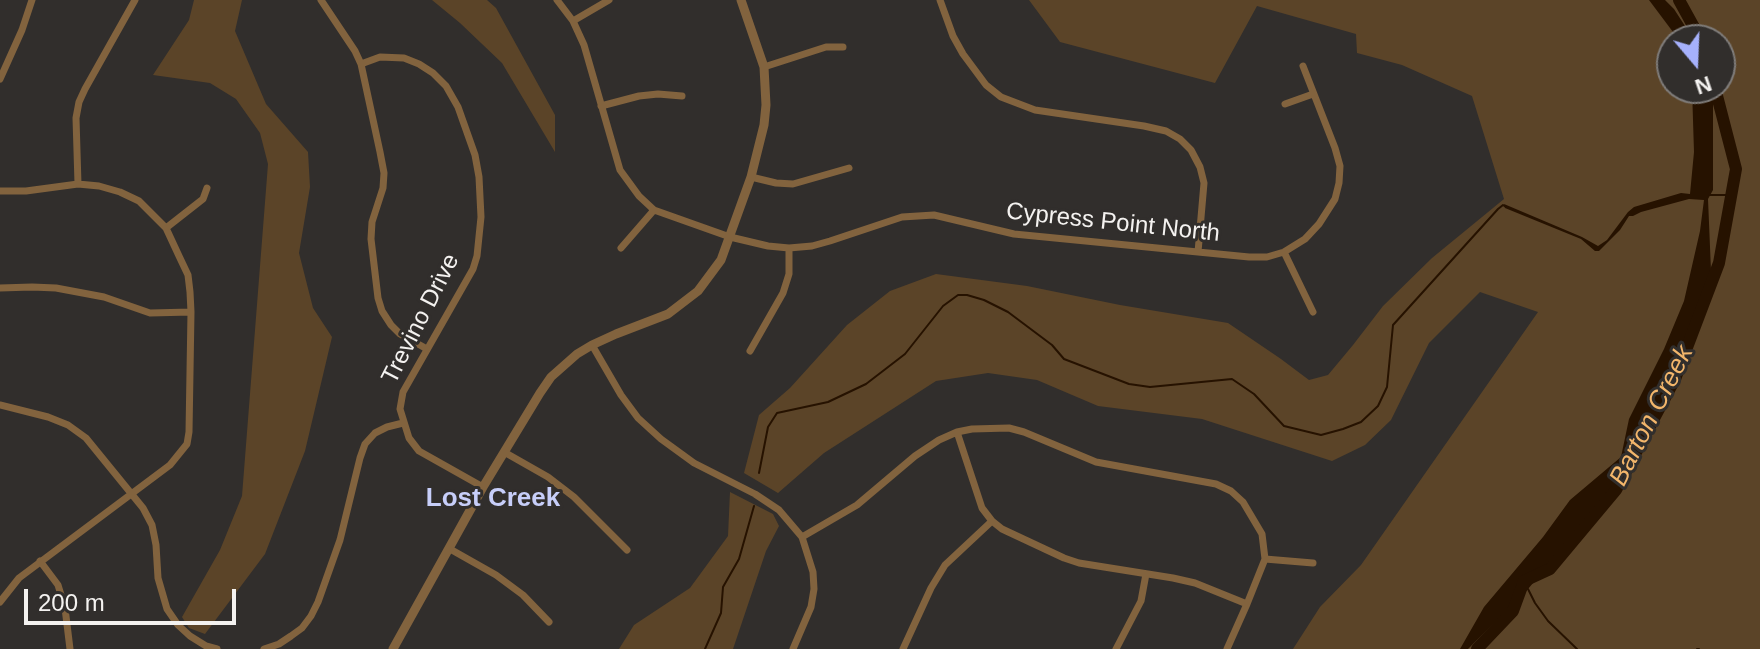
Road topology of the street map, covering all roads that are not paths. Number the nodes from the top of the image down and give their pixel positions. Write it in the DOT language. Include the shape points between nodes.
graph roads {
  1 [pos="32,0"];
  2 [pos="135,0"];
  3 [pos="321,0"];
  4 [pos="557,0"];
  5 [pos="609,0"];
  6 [pos="741,0"];
  7 [pos="940,0"];
  8 [pos="573,21"];
  9 [pos="843,47"];
  10 [pos="361,64"];
  11 [pos="1303,66"];
  12 [pos="764,67"];
  13 [pos="0,79"];
  14 [pos="1313,94"];
  15 [pos="682,96"];
  16 [pos="1285,104"];
  17 [pos="601,106"];
  18 [pos="849,168"];
  19 [pos="751,177"];
  20 [pos="78,184"];
  21 [pos="207,188"];
  22 [pos="0,191"];
  23 [pos="654,210"];
  24 [pos="166,228"];
  25 [pos="730,237"];
  26 [pos="621,248"];
  27 [pos="789,248"];
  28 [pos="1198,252"];
  29 [pos="1284,252"];
  30 [pos="0,288"];
  31 [pos="191,312"];
  32 [pos="1313,312"];
  33 [pos="592,345"];
  34 [pos="427,349"];
  35 [pos="750,351"];
  36 [pos="0,405"];
  37 [pos="403,423"];
  38 [pos="957,432"];
  39 [pos="504,452"];
  40 [pos="483,487"];
  41 [pos="132,495"];
  42 [pos="992,521"];
  43 [pos="802,537"];
  44 [pos="450,549"];
  45 [pos="627,550"];
  46 [pos="1265,559"];
  47 [pos="40,561"];
  48 [pos="1313,563"];
  49 [pos="1146,574"];
  50 [pos="0,602"];
  51 [pos="1247,604"];
  52 [pos="549,622"];
  53 [pos="395,646"];
  54 [pos="70,649"];
  55 [pos="217,649"];
  56 [pos="264,649"];
  57 [pos="406,649"];
  58 [pos="793,649"];
  59 [pos="903,649"];
  60 [pos="1116,649"];
  61 [pos="1227,649"];
  1 -- 13 [label="street"];
  2 -- 20 [label="street" via="79,102"];
  3 -- 10 [label="street"];
  4 -- 8 [label="street"];
  5 -- 8 [label="street"];
  6 -- 12 [label="street"];
  7 -- 28 [label="street" via="963,54 1001,97 1035,110 1144,126 1180,139 1200,167 1204,183"];
  8 -- 17 [label="street"];
  9 -- 12 [label="street" via="826,47"];
  10 -- 34 [label="street" via="384,173 371,239 378,298 391,325"];
  10 -- 34 [label="street, Trevino Drive" via="380,57 404,58 433,73 458,107 475,155 481,217 477,256"];
  11 -- 14 [label="street"];
  12 -- 19 [label="street" via="764,125"];
  14 -- 16 [label="street"];
  14 -- 29 [label="street" via="1340,166 1339,183 1319,224"];
  15 -- 17 [label="street" via="639,96"];
  17 -- 23 [label="street" via="620,170"];
  18 -- 19 [label="street" via="793,184"];
  19 -- 25 [label="street"];
  20 -- 22 [label="street"];
  20 -- 24 [label="street" via="139,201"];
  21 -- 24 [label="street" via="203,199"];
  23 -- 25 [label="street, Cypress Point North"];
  23 -- 26 [label="street"];
  24 -- 31 [label="street" via="188,275"];
  25 -- 27 [label="street, Cypress Point North"];
  25 -- 33 [label="street" via="710,277 686,302"];
  27 -- 28 [label="street, Cypress Point North" via="812,246 902,217 934,215 1014,234"];
  27 -- 35 [label="street" via="783,293"];
  28 -- 29 [label="street, Cypress Point North" via="1249,257"];
  29 -- 32 [label="street"];
  30 -- 31 [label="street" via="56,288 150,313"];
  31 -- 41 [label="street" via="187,444"];
  33 -- 39 [label="street" via="551,377"];
  33 -- 43 [label="street" via="638,418 694,463 779,510"];
  34 -- 37 [label="street, Trevino Drive" via="403,392"];
  36 -- 41 [label="street" via="68,425 86,438"];
  37 -- 40 [label="street, Trevino Drive" via="419,451"];
  37 -- 56 [label="street" via="375,433 365,444 340,540 311,616 291,636"];
  38 -- 42 [label="street" via="982,508"];
  38 -- 43 [label="street" via="915,456 857,505"];
  38 -- 46 [label="street" via="1009,428 1096,462 1216,484 1243,502 1262,534"];
  39 -- 40 [label="street"];
  39 -- 45 [label="street" via="574,497"];
  40 -- 44 [label="street"];
  41 -- 47 [label="street"];
  41 -- 55 [label="street" via="152,525 167,609 190,636"];
  42 -- 49 [label="street" via="1064,558"];
  42 -- 59 [label="street" via="945,565"];
  43 -- 58 [label="street" via="814,589"];
  44 -- 52 [label="street" via="496,575"];
  44 -- 53 [label="street"];
  46 -- 48 [label="street"];
  46 -- 51 [label="street"];
  47 -- 50 [label="street"];
  47 -- 54 [label="street" via="58,585"];
  49 -- 51 [label="street" via="1195,583"];
  49 -- 60 [label="street" via="1141,601"];
  51 -- 61 [label="street"];
  53 -- 57 [label="street"];
}
